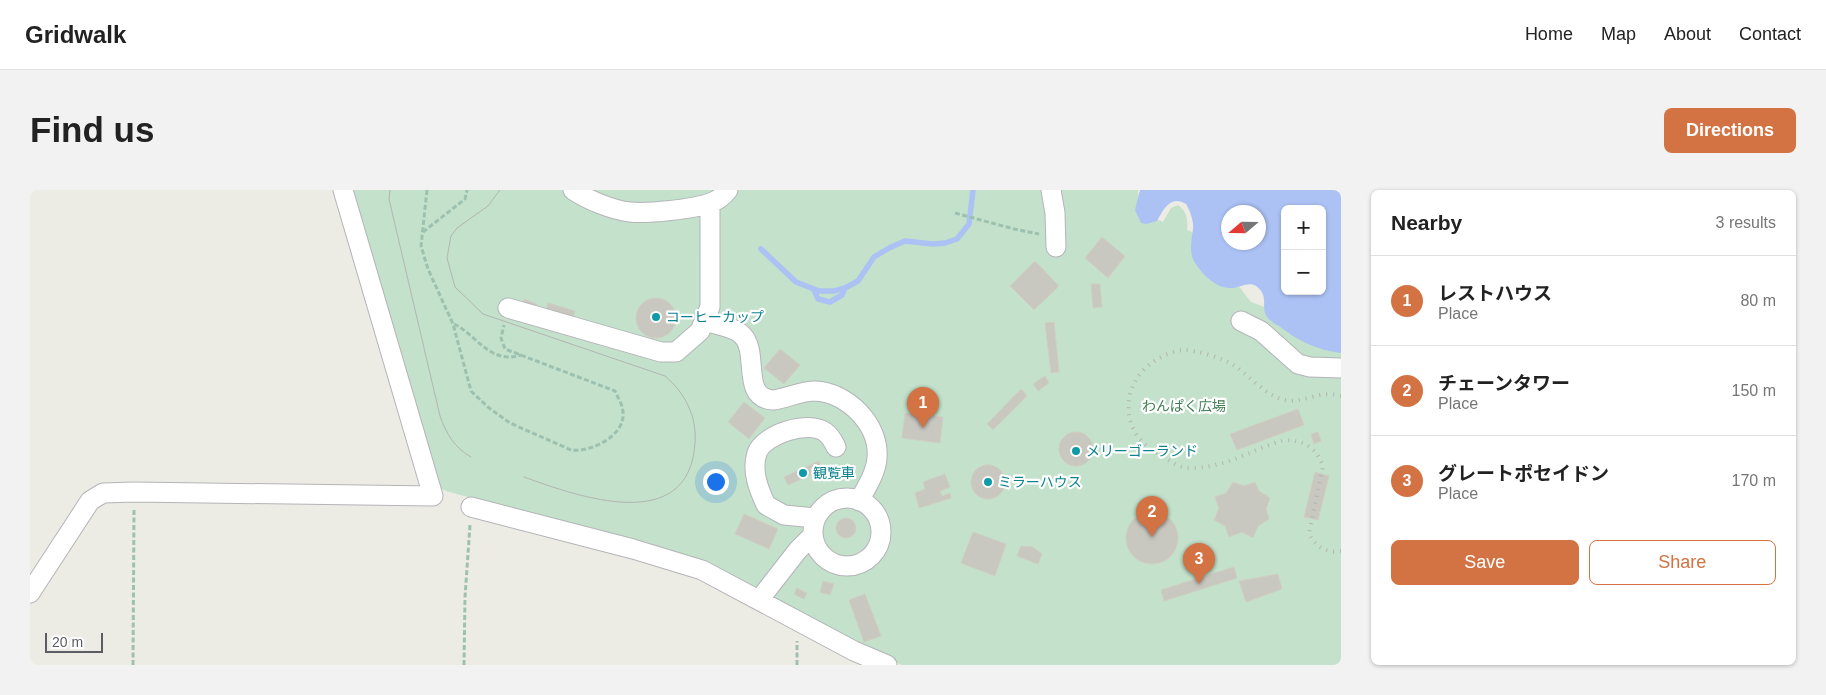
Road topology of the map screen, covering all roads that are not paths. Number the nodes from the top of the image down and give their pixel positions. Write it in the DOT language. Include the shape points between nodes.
graph roads {
  1 [pos="343,190"];
  2 [pos="573,190"];
  3 [pos="728,190"];
  4 [pos="1051,190"];
  5 [pos="710,203"];
  6 [pos="1055,242"];
  7 [pos="508,308"];
  8 [pos="705,321"];
  9 [pos="1241,321"];
  10 [pos="1341,368"];
  11 [pos="836,448"];
  12 [pos="859,501"];
  13 [pos="471,506"];
  14 [pos="815,527"];
  15 [pos="30,593"];
  16 [pos="759,600"];
  17 [pos="887,665"];
  1 -- 15 [label="street" via="433,496 103,493 90,501"];
  2 -- 5 [label="street" via="629,212"];
  3 -- 5 [label="street"];
  4 -- 6 [label="street"];
  5 -- 8 [label="street" via="710,307"];
  7 -- 8 [label="street" via="669,353 688,343"];
  8 -- 12 [label="street" via="740,333 747,340 753,381 767,400 813,391 829,392 858,410 873,435 878,457"];
  9 -- 10 [label="street" via="1261,331 1298,364"];
  11 -- 14 [label="street" via="824,430 808,426 788,430 765,442 757,451 755,476 766,505"];
  12 -- 14 [label="street" via="841,499 829,503 820,511"];
  12 -- 14 [label="street" via="874,512 880,524 877,548 869,558 852,566 834,564 816,547"];
  13 -- 16 [label="street" via="702,570"];
  14 -- 16 [label="street"];
  16 -- 17 [label="street"];
}
